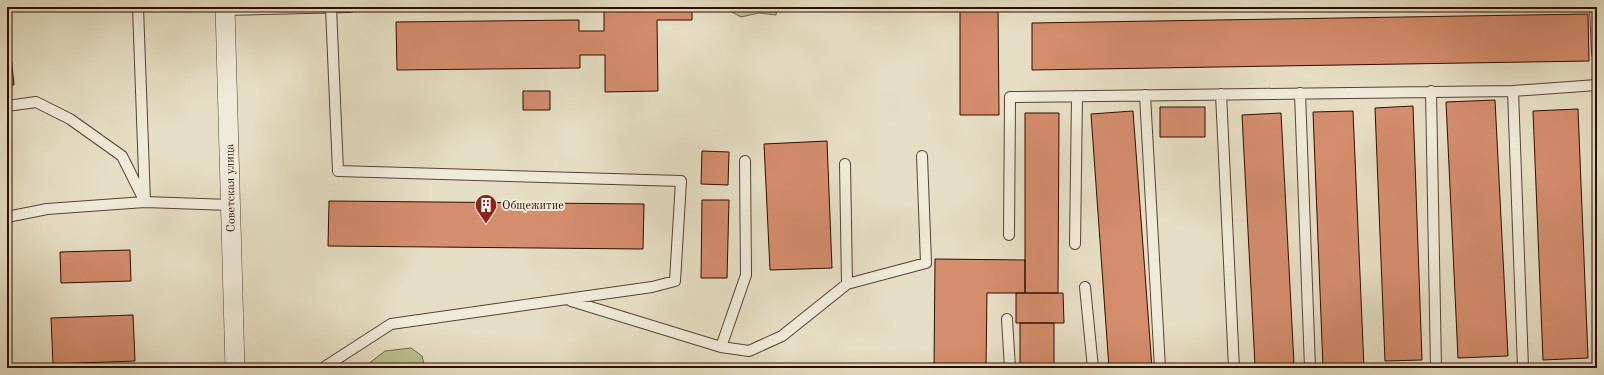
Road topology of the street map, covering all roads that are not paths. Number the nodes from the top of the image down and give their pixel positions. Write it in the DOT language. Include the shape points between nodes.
graph roads {
  1 [pos="138,7"];
  2 [pos="350,7"];
  3 [pos="1595,7"];
  4 [pos="331,8"];
  5 [pos="225,9"];
  6 [pos="1597,53"];
  7 [pos="1597,85"];
  8 [pos="1513,91"];
  9 [pos="1431,92"];
  10 [pos="1300,93"];
  11 [pos="1221,94"];
  12 [pos="1146,95"];
  13 [pos="1077,96"];
  14 [pos="7,106"];
  15 [pos="922,156"];
  16 [pos="745,161"];
  17 [pos="845,164"];
  18 [pos="145,202"];
  19 [pos="230,205"];
  20 [pos="7,217"];
  21 [pos="1009,235"];
  22 [pos="1075,244"];
  23 [pos="847,284"];
  24 [pos="1085,287"];
  25 [pos="567,300"];
  26 [pos="1007,319"];
  27 [pos="721,347"];
  28 [pos="234,368"];
  29 [pos="323,368"];
  30 [pos="1010,368"];
  31 [pos="1092,368"];
  32 [pos="1160,368"];
  33 [pos="1234,368"];
  34 [pos="1310,368"];
  35 [pos="1436,368"];
  36 [pos="1523,368"];
  1 -- 18 [label="lane"];
  2 -- 4 [label="lane"];
  3 -- 6 [label="lane"];
  4 -- 5 [label="lane"];
  4 -- 25 [label="lane" via="338,171 681,181 675,281 652,288"];
  5 -- 19 [label="street, Советская улица"];
  7 -- 8 [label="lane"];
  8 -- 9 [label="lane"];
  8 -- 36 [label="lane"];
  9 -- 10 [label="lane"];
  9 -- 35 [label="lane"];
  10 -- 11 [label="lane"];
  10 -- 34 [label="lane"];
  11 -- 12 [label="lane"];
  11 -- 33 [label="lane"];
  12 -- 13 [label="lane"];
  12 -- 32 [label="lane"];
  13 -- 21 [label="lane" via="1010,97"];
  13 -- 22 [label="lane"];
  14 -- 18 [label="lane" via="36,102 70,119 122,156"];
  15 -- 23 [label="lane" via="926,264"];
  16 -- 27 [label="lane" via="746,275"];
  17 -- 23 [label="lane"];
  18 -- 19 [label="lane"];
  18 -- 20 [label="lane" via="47,209"];
  19 -- 28 [label="street, Советская улица"];
  23 -- 27 [label="lane" via="782,336 749,351"];
  24 -- 31 [label="lane"];
  25 -- 27 [label="lane"];
  25 -- 29 [label="lane" via="391,324"];
  26 -- 30 [label="lane"];
}
